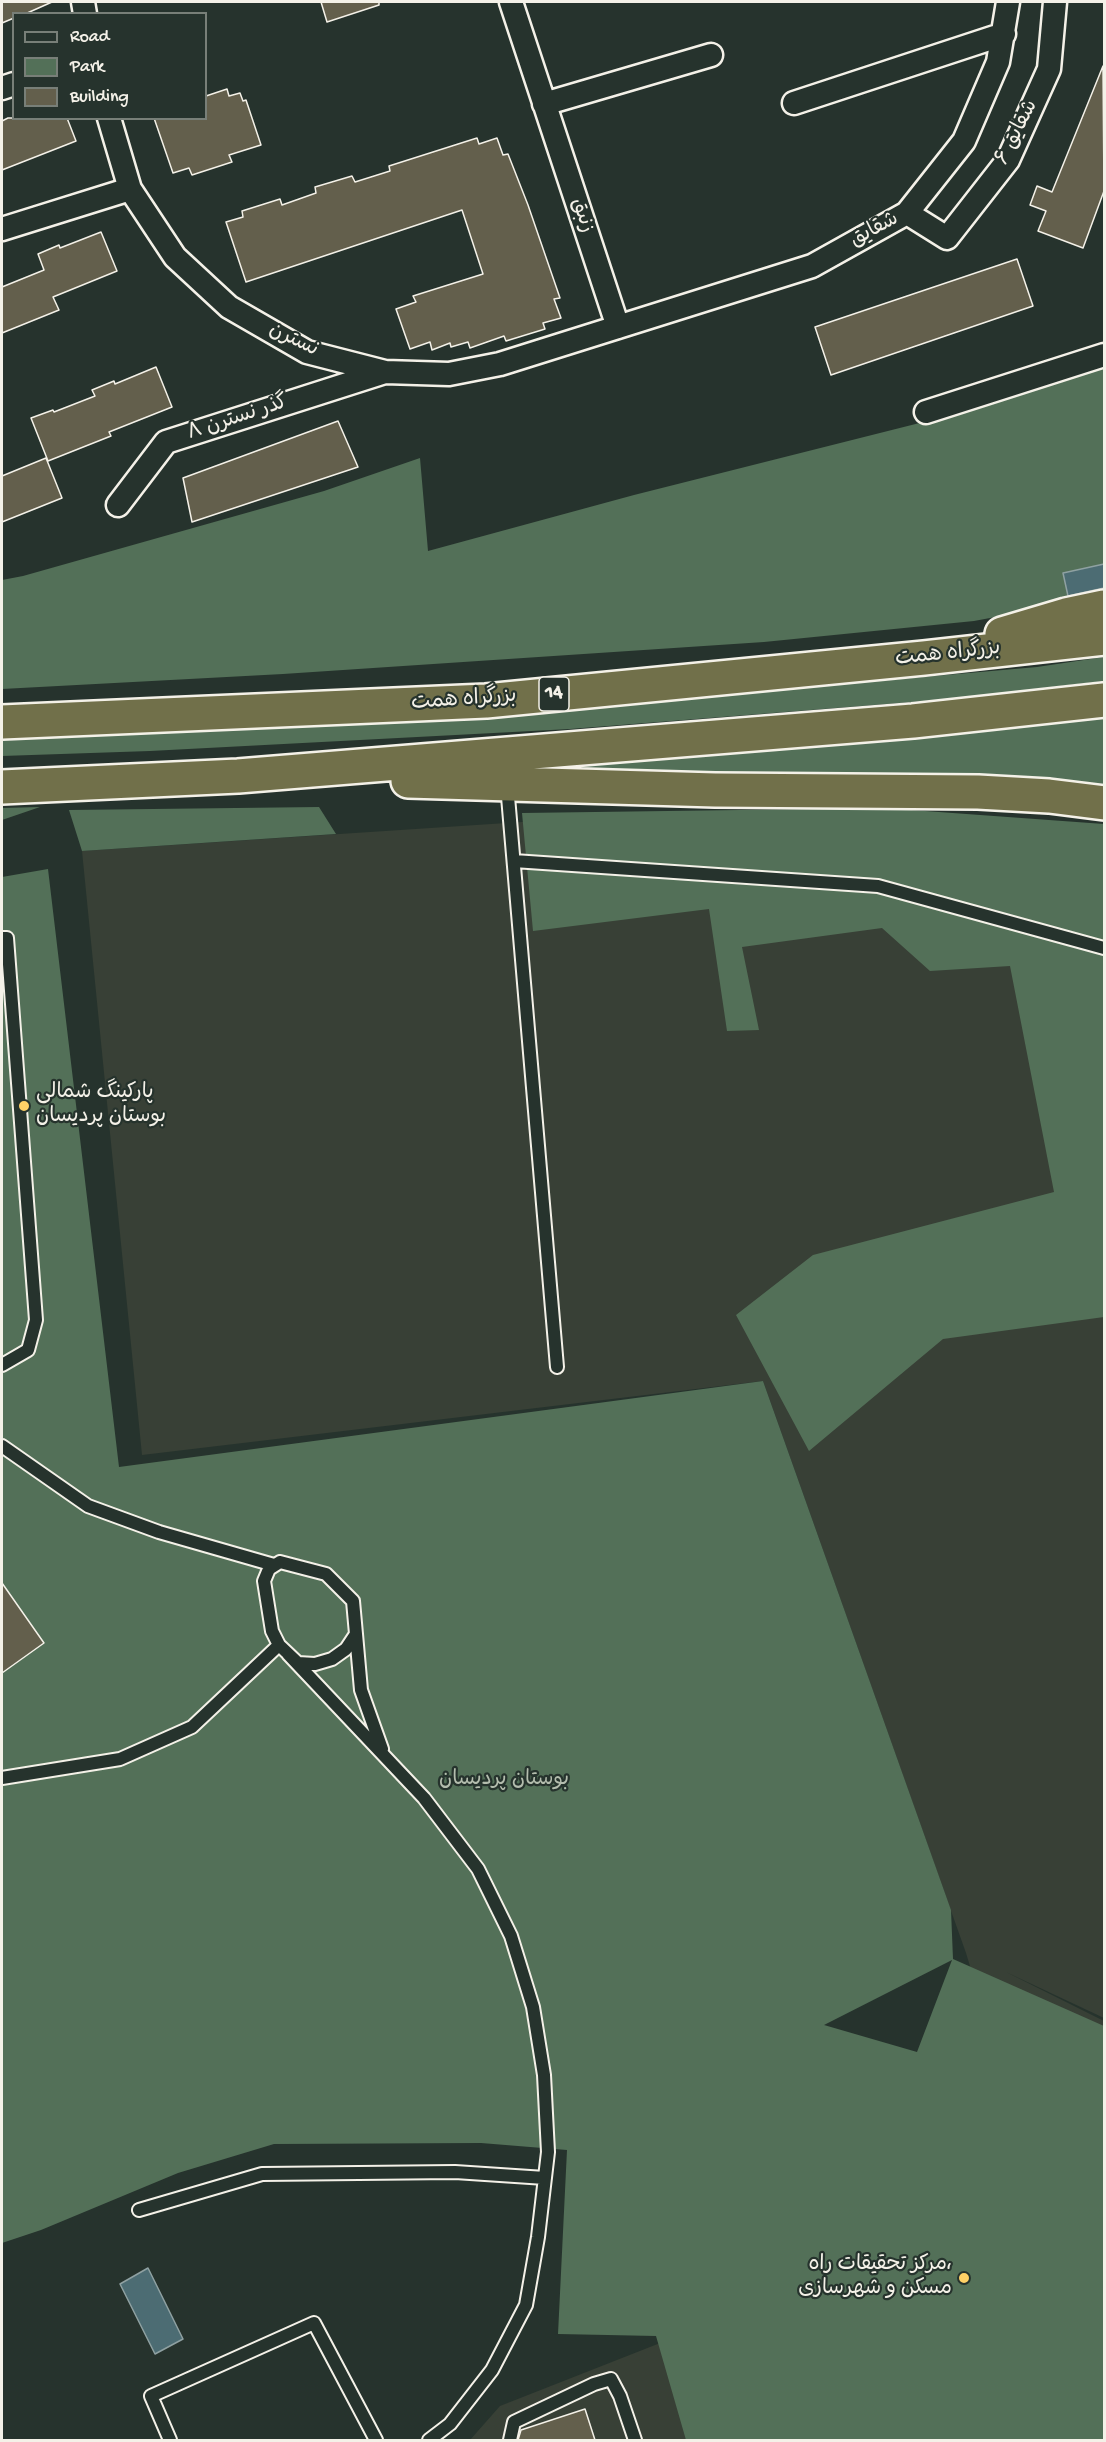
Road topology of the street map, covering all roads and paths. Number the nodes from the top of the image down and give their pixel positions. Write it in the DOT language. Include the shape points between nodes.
graph roads {
  1 [pos="511,2"];
  2 [pos="1008,2"];
  3 [pos="1055,2"];
  4 [pos="1004,34"];
  5 [pos="711,54"];
  6 [pos="794,103"];
  7 [pos="544,104"];
  8 [pos="110,120"];
  9 [pos="130,189"];
  10 [pos="907,213"];
  11 [pos="2,229"];
  12 [pos="618,327"];
  13 [pos="1104,355"];
  14 [pos="385,372"];
  15 [pos="926,412"];
  16 [pos="118,505"];
  17 [pos="1104,607"];
  18 [pos="1104,638"];
  19 [pos="924,658"];
  20 [pos="1104,700"];
  21 [pos="2,722"];
  22 [pos="238,776"];
  23 [pos="507,784"];
  24 [pos="2,787"];
  25 [pos="1104,803"];
  26 [pos="514,861"];
  27 [pos="2,938"];
  28 [pos="1104,948"];
  29 [pos="2,1365"];
  30 [pos="556,1367"];
  31 [pos="2,1446"];
  32 [pos="274,1565"];
  33 [pos="356,1634"];
  34 [pos="283,1649"];
  35 [pos="384,1753"];
  36 [pos="2,1778"];
  37 [pos="545,2178"];
  38 [pos="139,2210"];
  39 [pos="171,2440"];
  40 [pos="376,2440"];
  41 [pos="429,2440"];
  42 [pos="510,2440"];
  43 [pos="635,2440"];
  1 -- 7 [label="street, زنبق"];
  2 -- 4 [label="street, شقایق"];
  3 -- 10 [label="street, شقایق ۶" via="1049,69 1008,160 947,238"];
  4 -- 6 [label="street"];
  4 -- 10 [label="street, شقایق" via="998,62 964,141"];
  5 -- 7 [label="street"];
  7 -- 12 [label="street, زنبق"];
  8 -- 9 [label="street, نسترن"];
  9 -- 11 [label="street"];
  9 -- 14 [label="street, نسترن" via="176,257 229,307 307,352"];
  10 -- 12 [label="street, شقایق" via="812,266"];
  12 -- 14 [label="street, نسترن" via="500,364 449,374"];
  13 -- 15 [label="street"];
  14 -- 16 [label="street, گذر نسترن ۸" via="166,442"];
  17 -- 19 [label="highway"];
  18 -- 19 [label="highway, بزرگراه همت / 14"];
  19 -- 21 [label="highway, بزرگراه همت / 14" via="486,701"];
  20 -- 22 [label="highway" via="913,721"];
  22 -- 23 [label="highway"];
  22 -- 24 [label="highway"];
  23 -- 25 [label="highway" via="978,792"];
  23 -- 26 [label="lane"];
  26 -- 28 [label="lane" via="878,886"];
  26 -- 30 [label="lane"];
  27 -- 29 [label="lane" via="7,938 36,1320 28,1350"];
  31 -- 32 [label="lane" via="88,1506 159,1532"];
  32 -- 33 [label="lane" via="286,1562 326,1574 353,1601"];
  32 -- 34 [label="lane" via="264,1581 272,1631"];
  33 -- 34 [label="lane" via="346,1649 315,1664 298,1663"];
  33 -- 35 [label="lane" via="362,1690"];
  34 -- 35 [label="lane"];
  34 -- 36 [label="lane" via="192,1727 120,1759"];
  35 -- 37 [label="lane" via="478,1869 511,1936 533,2007 543,2075 548,2152"];
  37 -- 38 [label="lane" via="455,2172 262,2174"];
  37 -- 41 [label="lane" via="526,2305 492,2370 450,2424"];
  39 -- 40 [label="lane" via="151,2396 314,2323"];
  42 -- 43 [label="lane" via="514,2422 610,2379"];
}
